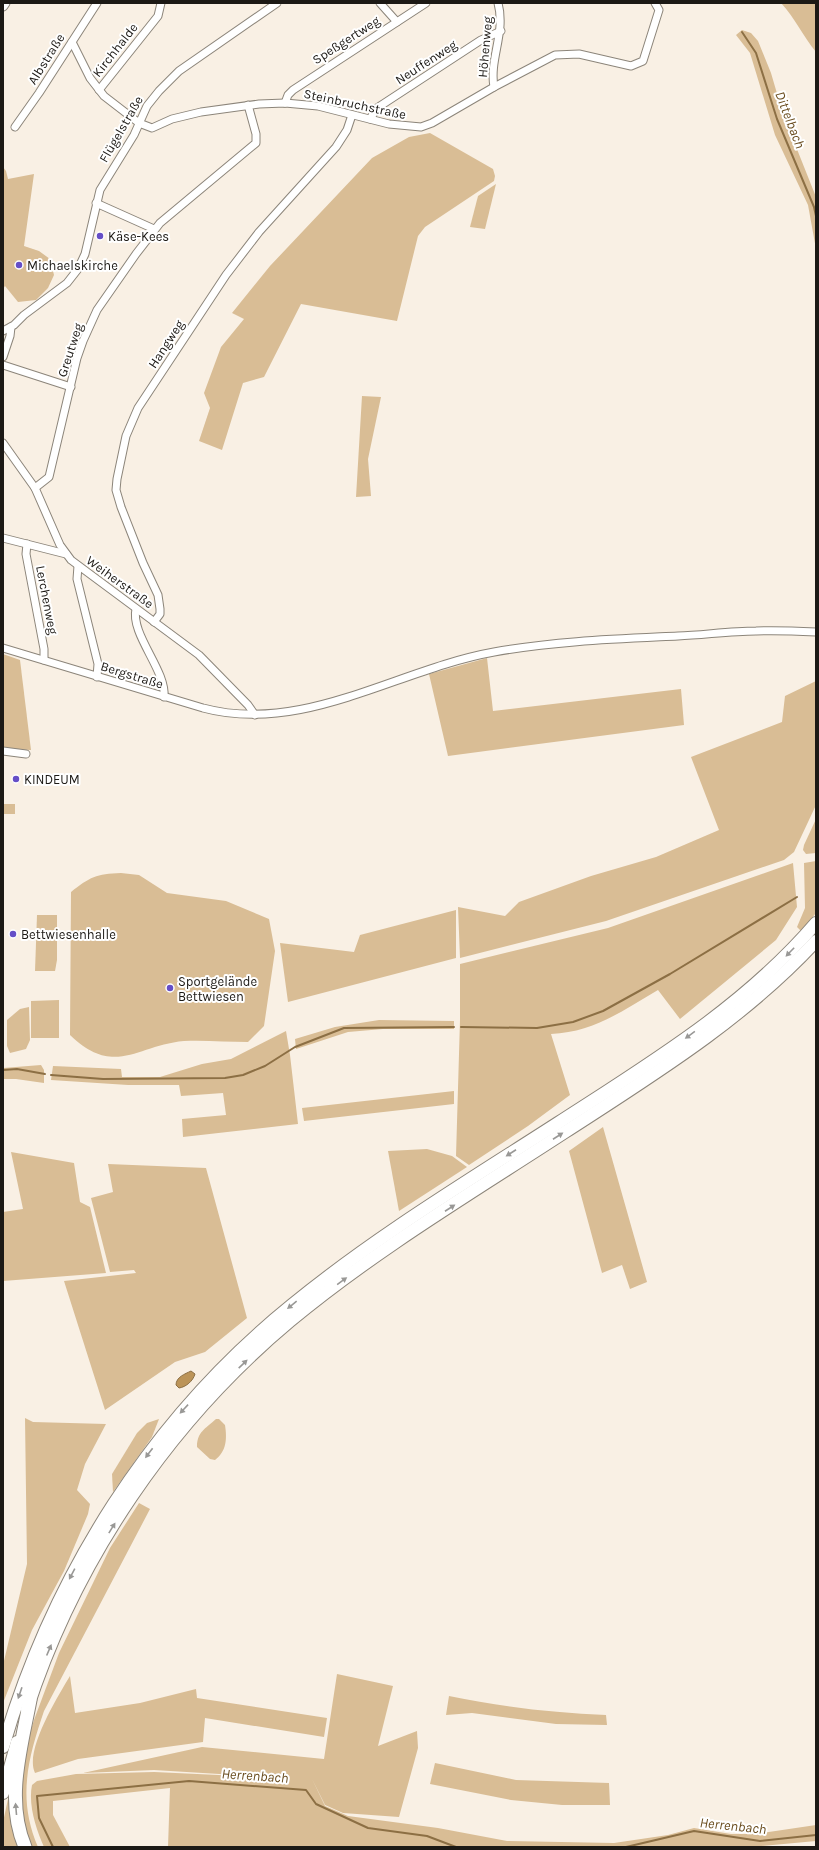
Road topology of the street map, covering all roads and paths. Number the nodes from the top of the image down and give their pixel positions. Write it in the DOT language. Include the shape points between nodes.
graph roads {
  1 [pos="5,3"];
  2 [pos="96,3"];
  3 [pos="161,3"];
  4 [pos="277,3"];
  5 [pos="380,3"];
  6 [pos="426,3"];
  7 [pos="498,3"];
  8 [pos="655,3"];
  9 [pos="3,6"];
  10 [pos="397,22"];
  11 [pos="501,31"];
  12 [pos="72,42"];
  13 [pos="494,87"];
  14 [pos="99,90"];
  15 [pos="285,103"];
  16 [pos="248,105"];
  17 [pos="352,115"];
  18 [pos="370,119"];
  19 [pos="139,123"];
  20 [pos="427,126"];
  21 [pos="15,127"];
  22 [pos="96,203"];
  23 [pos="154,229"];
  24 [pos="11,327"];
  25 [pos="3,331"];
  26 [pos="3,357"];
  27 [pos="3,365"];
  28 [pos="71,387"];
  29 [pos="3,443"];
  30 [pos="35,488"];
  31 [pos="3,538"];
  32 [pos="27,544"];
  33 [pos="66,554"];
  34 [pos="78,566"];
  35 [pos="136,610"];
  36 [pos="154,622"];
  37 [pos="816,632"];
  38 [pos="3,648"];
  39 [pos="44,660"];
  40 [pos="97,677"];
  41 [pos="164,697"];
  42 [pos="255,715"];
  43 [pos="3,751"];
  44 [pos="26,754"];
  45 [pos="816,923"];
  46 [pos="816,941"];
  47 [pos="30,1700"];
  48 [pos="3,1747"];
  49 [pos="3,1792"];
  50 [pos="25,1847"];
  1 -- 9 [label="street"];
  2 -- 12 [label="street, Albstraße"];
  3 -- 14 [label="street, Kirchhalde" via="158,16"];
  4 -- 19 [label="street, Flügelstraße" via="166,82 142,114"];
  5 -- 10 [label="street"];
  6 -- 10 [label="street, Speßgertweg"];
  7 -- 11 [label="street, Höhenweg"];
  8 -- 13 [label="street" via="659,10 643,61 639,64 631,66 579,54 555,54"];
  10 -- 15 [label="street, Speßgertweg" via="293,90"];
  11 -- 13 [label="street, Höhenweg"];
  11 -- 18 [label="street, Neuffenweg" via="482,40 377,108"];
  12 -- 14 [label="street, Kirchhalde"];
  12 -- 21 [label="street, Albstraße"];
  13 -- 20 [label="street, Höhenweg"];
  14 -- 19 [label="street, Kirchhalde"];
  15 -- 16 [label="street, Steinbruchstraße"];
  15 -- 17 [label="street, Steinbruchstraße" via="318,106"];
  16 -- 19 [label="street, Steinbruchstraße" via="180,117 152,128"];
  16 -- 23 [label="street, Greutweg" via="256,143"];
  17 -- 18 [label="street, Steinbruchstraße"];
  17 -- 36 [label="street, Hangweg" via="347,130 336,147 259,232 226,275 138,408 128,429 117,479 117,495 158,595 160,614"];
  18 -- 20 [label="street, Steinbruchstraße" via="408,127"];
  19 -- 22 [label="street, Flügelstraße" via="103,184"];
  22 -- 23 [label="street"];
  22 -- 24 [label="street, Flügelstraße" via="85,254 78,269 67,283"];
  23 -- 28 [label="street, Greutweg" via="118,278 92,320 77,358"];
  24 -- 25 [label="street, Flügelstraße"];
  24 -- 26 [label="street"];
  27 -- 28 [label="street"];
  28 -- 30 [label="street, Greutweg" via="49,477"];
  29 -- 30 [label="street, Weiherstraße"];
  30 -- 33 [label="street, Weiherstraße"];
  31 -- 32 [label="street"];
  32 -- 33 [label="street"];
  32 -- 39 [label="street, Lerchenweg" via="26,554"];
  33 -- 34 [label="street, Weiherstraße"];
  34 -- 35 [label="street, Weiherstraße"];
  34 -- 40 [label="street" via="77,579 98,664"];
  35 -- 36 [label="street, Weiherstraße"];
  35 -- 41 [label="street" via="136,621 161,680"];
  36 -- 42 [label="street, Weiherstraße" via="199,655"];
  37 -- 42 [label="street, Bergstraße" via="756,631 586,640 528,646 463,658 296,711"];
  38 -- 39 [label="street, Bergstraße"];
  39 -- 40 [label="street, Bergstraße"];
  40 -- 41 [label="street, Bergstraße"];
  41 -- 42 [label="street, Bergstraße" via="225,713"];
  43 -- 44 [label="street"];
  45 -- 48 [label="highway, one-way" via="755,985 698,1029 371,1246 307,1293 253,1338 173,1422 118,1496 90,1540 64,1589 32,1662"];
  47 -- 46 [label="highway, one-way" via="63,1618 104,1540 144,1480 193,1417 264,1344 319,1298 398,1242 705,1038 765,991"];
  47 -- 49 [label="highway"];
  50 -- 47 [label="highway, one-way" via="19,1830 15,1793"];
}
